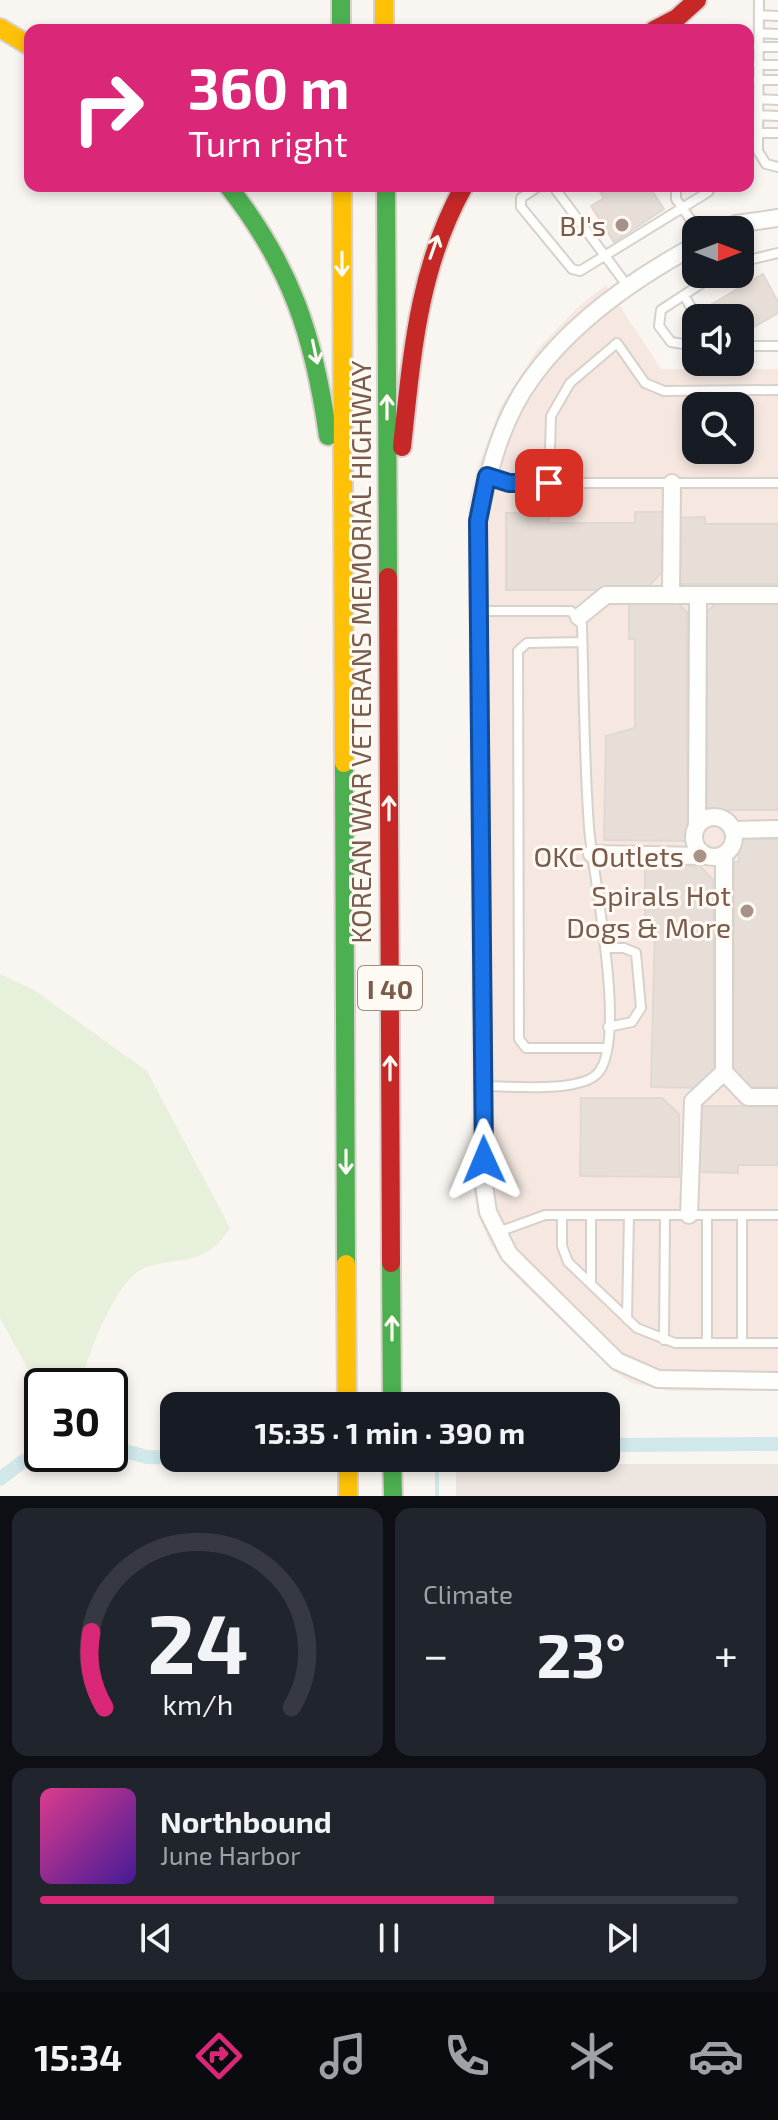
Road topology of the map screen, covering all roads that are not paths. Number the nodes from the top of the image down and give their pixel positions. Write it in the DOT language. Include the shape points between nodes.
graph roads {
  1 [pos="341,0"];
  2 [pos="384,0"];
  3 [pos="697,0"];
  4 [pos="759,0"];
  5 [pos="759,15"];
  6 [pos="778,16"];
  7 [pos="341,24"];
  8 [pos="384,24"];
  9 [pos="666,24"];
  10 [pos="0,28"];
  11 [pos="759,33"];
  12 [pos="778,34"];
  13 [pos="24,42"];
  14 [pos="758,47"];
  15 [pos="778,47"];
  16 [pos="758,65"];
  17 [pos="778,65"];
  18 [pos="758,80"];
  19 [pos="778,80"];
  20 [pos="758,99"];
  21 [pos="778,100"];
  22 [pos="758,115"];
  23 [pos="778,116"];
  24 [pos="758,133"];
  25 [pos="778,133"];
  26 [pos="778,167"];
  27 [pos="232,192"];
  28 [pos="342,192"];
  29 [pos="386,192"];
  30 [pos="461,192"];
  31 [pos="530,192"];
  32 [pos="558,192"];
  33 [pos="676,192"];
  34 [pos="708,192"];
  35 [pos="683,206"];
  36 [pos="689,216"];
  37 [pos="778,218"];
  38 [pos="754,221"];
  39 [pos="778,253"];
  40 [pos="682,254"];
  41 [pos="606,255"];
  42 [pos="754,259"];
  43 [pos="695,288"];
  44 [pos="630,289"];
  45 [pos="684,295"];
  46 [pos="689,304"];
  47 [pos="682,344"];
  48 [pos="754,346"];
  49 [pos="778,346"];
  50 [pos="778,390"];
  51 [pos="487,476"];
  52 [pos="549,483"];
  53 [pos="672,483"];
  54 [pos="778,483"];
  55 [pos="344,556"];
  56 [pos="388,569"];
  57 [pos="671,595"];
  58 [pos="698,595"];
  59 [pos="778,595"];
  60 [pos="479,611"];
  61 [pos="579,617"];
  62 [pos="582,642"];
  63 [pos="697,826"];
  64 [pos="778,829"];
  65 [pos="733,830"];
  66 [pos="592,854"];
  67 [pos="724,855"];
  68 [pos="706,856"];
  69 [pos="607,948"];
  70 [pos="608,1027"];
  71 [pos="607,1048"];
  72 [pos="724,1072"];
  73 [pos="483,1086"];
  74 [pos="778,1097"];
  75 [pos="562,1215"];
  76 [pos="591,1215"];
  77 [pos="629,1215"];
  78 [pos="665,1215"];
  79 [pos="698,1215"];
  80 [pos="742,1215"];
  81 [pos="778,1215"];
  82 [pos="496,1233"];
  83 [pos="591,1284"];
  84 [pos="627,1319"];
  85 [pos="664,1340"];
  86 [pos="707,1343"];
  87 [pos="742,1343"];
  88 [pos="778,1343"];
  89 [pos="778,1381"];
  90 [pos="347,1392"];
  91 [pos="392,1392"];
  92 [pos="348,1472"];
  93 [pos="392,1472"];
  94 [pos="348,1496"];
  95 [pos="393,1496"];
  1 -- 7 [label="highway"];
  2 -- 8 [label="highway"];
  3 -- 9 [label="highway"];
  4 -- 5 [label="lane"];
  5 -- 6 [label="lane"];
  5 -- 11 [label="lane"];
  10 -- 13 [label="highway"];
  11 -- 12 [label="lane"];
  11 -- 14 [label="lane"];
  14 -- 15 [label="lane"];
  14 -- 16 [label="lane"];
  16 -- 17 [label="lane"];
  16 -- 18 [label="lane"];
  18 -- 19 [label="lane"];
  18 -- 20 [label="lane"];
  20 -- 21 [label="lane"];
  20 -- 22 [label="lane"];
  22 -- 23 [label="lane"];
  22 -- 24 [label="lane"];
  24 -- 25 [label="lane"];
  24 -- 26 [label="lane" via="758,151 766,164"];
  27 -- 55 [label="highway, one-way" via="275,250 308,323"];
  28 -- 55 [label="highway, KOREAN WAR VETERANS MEMORIAL HIGHWAY / I 40, one-way"];
  56 -- 29 [label="highway, KOREAN WAR VETERANS MEMORIAL HIGHWAY / I 40, one-way"];
  56 -- 30 [label="highway, one-way" via="420,295 440,229"];
  31 -- 41 [label="lane" via="521,198 521,207 572,269 580,271"];
  32 -- 41 [label="lane"];
  33 -- 35 [label="lane"];
  34 -- 35 [label="lane"];
  35 -- 36 [label="lane"];
  35 -- 41 [label="lane"];
  37 -- 38 [label="street"];
  39 -- 42 [label="lane"];
  40 -- 44 [label="street"];
  41 -- 44 [label="lane"];
  43 -- 45 [label="lane"];
  44 -- 51 [label="street" via="586,318 530,380"];
  45 -- 46 [label="lane"];
  45 -- 47 [label="lane" via="661,310 659,326 671,342"];
  48 -- 49 [label="lane"];
  50 -- 52 [label="lane" via="664,391 645,383 617,343 570,383 551,416"];
  51 -- 52 [label="lane" via="509,483"];
  51 -- 60 [label="street" via="478,521"];
  52 -- 53 [label="lane"];
  53 -- 54 [label="lane"];
  53 -- 57 [label="street"];
  55 -- 90 [label="highway, KOREAN WAR VETERANS MEMORIAL HIGHWAY / I 40, one-way"];
  91 -- 56 [label="highway, KOREAN WAR VETERANS MEMORIAL HIGHWAY / I 40, one-way"];
  57 -- 58 [label="street"];
  57 -- 61 [label="street" via="606,595"];
  58 -- 59 [label="street"];
  58 -- 63 [label="street"];
  60 -- 61 [label="lane" via="571,611"];
  60 -- 73 [label="street"];
  61 -- 62 [label="lane"];
  62 -- 66 [label="lane"];
  62 -- 71 [label="lane" via="527,643 518,651 519,1039 526,1048"];
  63 -- 65 [label="street" via="705,818 718,817"];
  63 -- 68 [label="street" via="694,841"];
  64 -- 65 [label="street"];
  65 -- 67 [label="street" via="733,843"];
  66 -- 68 [label="street"];
  66 -- 69 [label="lane"];
  67 -- 68 [label="street"];
  67 -- 72 [label="street"];
  69 -- 70 [label="lane"];
  69 -- 70 [label="lane" via="636,953 641,1008 632,1022"];
  70 -- 71 [label="lane"];
  71 -- 73 [label="lane" via="595,1077 579,1083"];
  72 -- 74 [label="street" via="748,1097"];
  72 -- 79 [label="street" via="693,1101"];
  73 -- 82 [label="street" via="484,1185"];
  75 -- 76 [label="lane"];
  75 -- 82 [label="lane" via="534,1217"];
  75 -- 83 [label="lane" via="568,1262"];
  76 -- 77 [label="lane"];
  76 -- 83 [label="lane"];
  77 -- 78 [label="lane"];
  77 -- 84 [label="lane"];
  78 -- 79 [label="lane"];
  78 -- 85 [label="lane"];
  79 -- 80 [label="lane"];
  79 -- 86 [label="lane"];
  80 -- 81 [label="lane"];
  80 -- 87 [label="lane"];
  82 -- 89 [label="street" via="527,1274 601,1348 630,1369 686,1382"];
  83 -- 84 [label="lane"];
  84 -- 85 [label="lane"];
  85 -- 86 [label="lane"];
  86 -- 87 [label="lane"];
  87 -- 88 [label="lane"];
  92 -- 94 [label="highway"];
  93 -- 95 [label="highway"];
}
